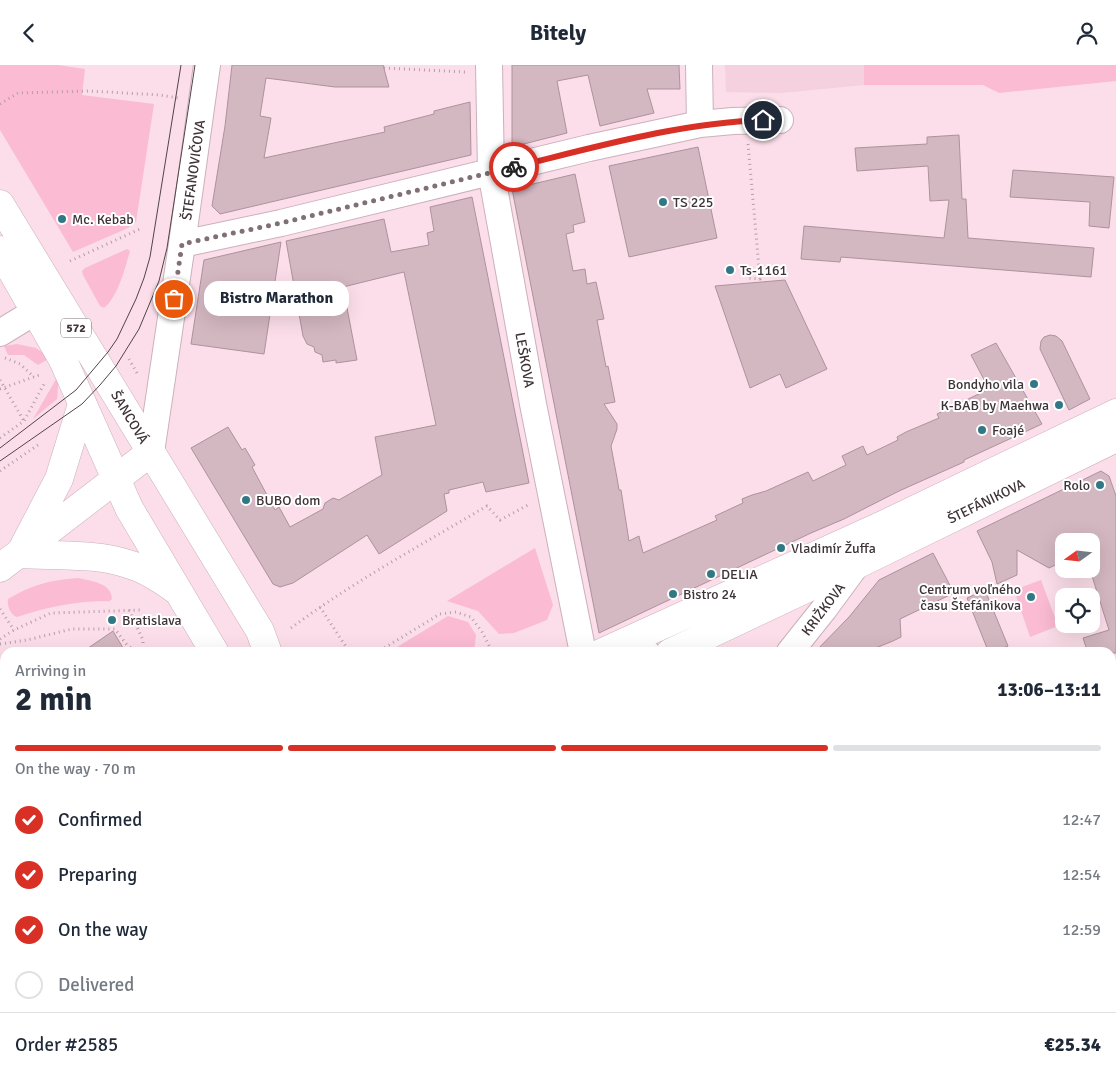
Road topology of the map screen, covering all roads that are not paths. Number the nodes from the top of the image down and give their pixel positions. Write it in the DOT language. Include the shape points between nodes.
graph roads {
  1 [pos="207,65"];
  2 [pos="489,65"];
  3 [pos="699,65"];
  4 [pos="780,120"];
  5 [pos="700,125"];
  6 [pos="491,172"];
  7 [pos="0,204"];
  8 [pos="182,244"];
  9 [pos="0,250"];
  10 [pos="45,277"];
  11 [pos="36,311"];
  12 [pos="0,333"];
  13 [pos="82,404"];
  14 [pos="1116,413"];
  15 [pos="1116,438"];
  16 [pos="152,452"];
  17 [pos="116,481"];
  18 [pos="885,524"];
  19 [pos="10,561"];
  20 [pos="856,565"];
  21 [pos="176,589"];
  22 [pos="264,642"];
  23 [pos="638,646"];
  24 [pos="211,647"];
  25 [pos="583,647"];
  26 [pos="683,647"];
  27 [pos="797,647"];
  1 -- 8 [label="street, ŠTEFANOVIČOVA"];
  2 -- 6 [label="street, LEŠKOVA"];
  3 -- 5 [label="street"];
  4 -- 5 [label="street"];
  5 -- 6 [label="street"];
  6 -- 8 [label="street"];
  6 -- 25 [label="street, LEŠKOVA" via="533,404"];
  7 -- 10 [label="main road, ŠANCOVÁ / 572"];
  8 -- 16 [label="street, ŠTEFANOVIČOVA"];
  9 -- 11 [label="main road, 572"];
  10 -- 11 [label="street"];
  10 -- 16 [label="main road, ŠANCOVÁ / 572"];
  11 -- 12 [label="street"];
  11 -- 13 [label="main road, 572"];
  13 -- 17 [label="main road, 572"];
  13 -- 19 [label="main road" via="59,479"];
  14 -- 18 [label="main road, ŠTEFÁNIKOVA"];
  15 -- 20 [label="main road, ŠTEFÁNIKOVA"];
  16 -- 17 [label="main road"];
  16 -- 22 [label="main road, ŠANCOVÁ / 572"];
  17 -- 19 [label="main road"];
  17 -- 21 [label="main road, 572"];
  18 -- 20 [label="street, ŠTEFÁNIKOVA"];
  18 -- 23 [label="main road, ŠTEFÁNIKOVA"];
  19 -- 21 [label="main road" via="100,557 137,567"];
  20 -- 26 [label="main road, ŠTEFÁNIKOVA"];
  20 -- 27 [label="street, KRIŽKOVA"];
  21 -- 24 [label="main road, 572"];
}
